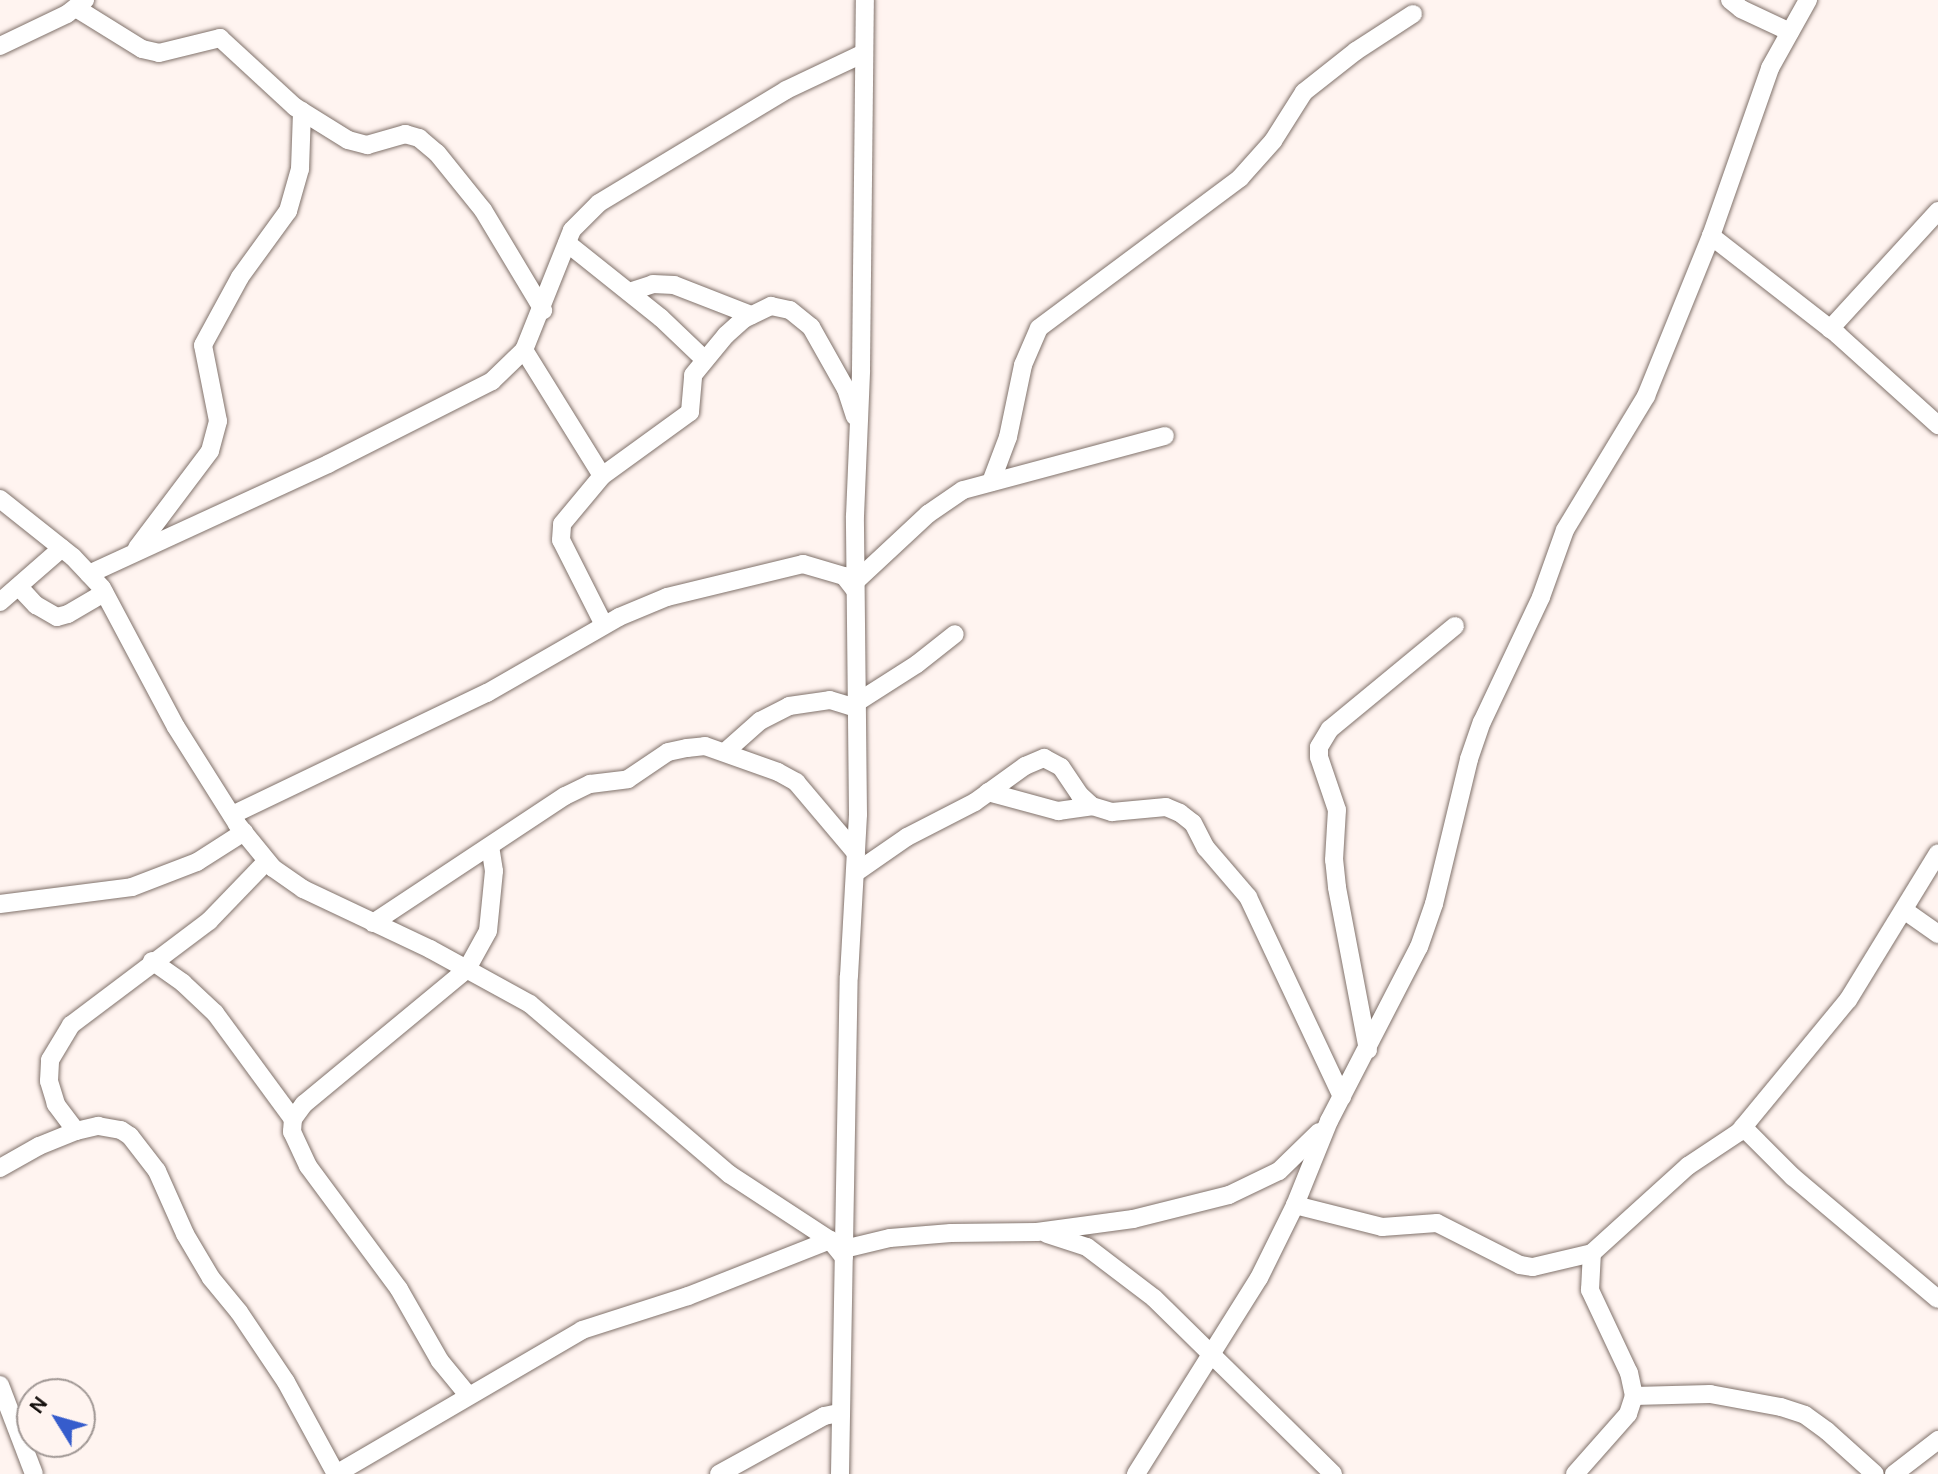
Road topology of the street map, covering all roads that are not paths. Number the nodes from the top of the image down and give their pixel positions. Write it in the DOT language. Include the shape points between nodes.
graph roads {
  1 [pos="865,0"];
  2 [pos="1730,0"];
  3 [pos="1808,0"];
  4 [pos="81,4"];
  5 [pos="1413,14"];
  6 [pos="1790,32"];
  7 [pos="0,46"];
  8 [pos="862,54"];
  9 [pos="302,111"];
  10 [pos="1938,211"];
  11 [pos="1711,236"];
  12 [pos="567,243"];
  13 [pos="629,292"];
  14 [pos="543,310"];
  15 [pos="751,315"];
  16 [pos="1830,329"];
  17 [pos="524,350"];
  18 [pos="704,359"];
  19 [pos="1938,425"];
  20 [pos="859,427"];
  21 [pos="1165,436"];
  22 [pos="602,476"];
  23 [pos="991,482"];
  24 [pos="0,499"];
  25 [pos="62,548"];
  26 [pos="135,551"];
  27 [pos="89,574"];
  28 [pos="855,586"];
  29 [pos="19,587"];
  30 [pos="104,593"];
  31 [pos="0,602"];
  32 [pos="604,625"];
  33 [pos="1455,626"];
  34 [pos="955,634"];
  35 [pos="856,706"];
  36 [pos="725,752"];
  37 [pos="988,792"];
  38 [pos="1092,806"];
  39 [pos="232,815"];
  40 [pos="244,832"];
  41 [pos="490,847"];
  42 [pos="856,853"];
  43 [pos="1938,853"];
  44 [pos="267,861"];
  45 [pos="855,873"];
  46 [pos="0,904"];
  47 [pos="1904,910"];
  48 [pos="373,923"];
  49 [pos="1938,934"];
  50 [pos="152,961"];
  51 [pos="467,969"];
  52 [pos="1368,1050"];
  53 [pos="1342,1097"];
  54 [pos="293,1119"];
  55 [pos="1329,1121"];
  56 [pos="1743,1127"];
  57 [pos="76,1131"];
  58 [pos="0,1168"];
  59 [pos="1295,1205"];
  60 [pos="1037,1232"];
  61 [pos="840,1248"];
  62 [pos="1592,1253"];
  63 [pos="1938,1299"];
  64 [pos="1212,1353"];
  65 [pos="0,1385"];
  66 [pos="468,1395"];
  67 [pos="1634,1396"];
  68 [pos="840,1413"];
  69 [pos="1938,1440"];
  70 [pos="34,1474"];
  71 [pos="336,1474"];
  72 [pos="719,1474"];
  73 [pos="840,1474"];
  74 [pos="1136,1474"];
  75 [pos="1333,1474"];
  76 [pos="1575,1474"];
  77 [pos="1875,1474"];
  78 [pos="1894,1474"];
  1 -- 8 [label="street"];
  2 -- 6 [label="street"];
  3 -- 6 [label="street"];
  4 -- 7 [label="street"];
  4 -- 9 [label="street" via="142,49 159,53 220,38"];
  5 -- 23 [label="street" via="1304,92 1273,141 1240,178 1039,328 1023,365 1008,437"];
  6 -- 11 [label="street" via="1770,68"];
  8 -- 12 [label="street" via="786,90 599,203 572,230"];
  8 -- 20 [label="street"];
  9 -- 14 [label="street" via="348,140 367,145 405,134 419,138 483,210"];
  9 -- 26 [label="street" via="300,169 288,211 240,277 203,345 218,421 210,451"];
  10 -- 16 [label="street"];
  11 -- 16 [label="street"];
  11 -- 52 [label="street" via="1646,396 1565,530 1536,609 1482,722 1429,918"];
  12 -- 13 [label="street"];
  12 -- 14 [label="street"];
  13 -- 15 [label="street" via="653,284 674,285"];
  13 -- 18 [label="street"];
  14 -- 17 [label="street"];
  15 -- 18 [label="street"];
  15 -- 20 [label="street" via="771,306 790,310 811,327 846,389"];
  16 -- 19 [label="street"];
  17 -- 22 [label="street"];
  17 -- 26 [label="street" via="492,381 440,409"];
  18 -- 22 [label="street" via="693,375 690,412"];
  20 -- 28 [label="street"];
  21 -- 23 [label="street"];
  22 -- 32 [label="street" via="562,524 561,540"];
  23 -- 28 [label="street" via="949,497"];
  24 -- 25 [label="street"];
  25 -- 27 [label="street"];
  25 -- 29 [label="street"];
  26 -- 27 [label="street"];
  27 -- 30 [label="street"];
  28 -- 32 [label="street" via="844,576 803,564 667,597"];
  28 -- 35 [label="street"];
  29 -- 30 [label="street" via="57,617"];
  29 -- 31 [label="street"];
  30 -- 39 [label="street" via="176,727"];
  32 -- 39 [label="street" via="487,693"];
  33 -- 52 [label="street" via="1330,729 1319,747 1337,810 1337,887"];
  34 -- 35 [label="street"];
  35 -- 36 [label="street" via="830,700 789,706 760,721"];
  35 -- 42 [label="street"];
  36 -- 41 [label="street" via="705,746 668,752 628,779 590,784 565,796"];
  36 -- 42 [label="street" via="796,782"];
  37 -- 38 [label="street" via="1058,811"];
  37 -- 38 [label="street" via="1044,758 1061,767"];
  37 -- 45 [label="street"];
  38 -- 53 [label="street" via="1112,812 1166,807 1193,823 1206,848 1248,897"];
  39 -- 40 [label="street"];
  40 -- 44 [label="street"];
  40 -- 46 [label="street" via="197,862 132,887"];
  41 -- 48 [label="street"];
  41 -- 51 [label="street" via="494,879 488,931"];
  42 -- 45 [label="street"];
  43 -- 47 [label="street"];
  44 -- 48 [label="street" via="303,889"];
  44 -- 50 [label="street" via="209,921"];
  45 -- 61 [label="street"];
  47 -- 49 [label="street"];
  47 -- 56 [label="street" via="1848,1000"];
  48 -- 51 [label="street"];
  50 -- 54 [label="street" via="215,1013"];
  50 -- 57 [label="street" via="71,1025 50,1060 56,1104"];
  51 -- 54 [label="street" via="304,1104"];
  51 -- 61 [label="street" via="530,1004 729,1174"];
  52 -- 53 [label="street"];
  53 -- 55 [label="street"];
  54 -- 66 [label="street" via="292,1132 308,1166 399,1289 440,1361"];
  55 -- 59 [label="street"];
  55 -- 60 [label="street" via="1279,1171 1229,1195 1133,1219"];
  56 -- 62 [label="street" via="1688,1166"];
  56 -- 63 [label="street" via="1793,1177"];
  57 -- 58 [label="street"];
  57 -- 71 [label="street" via="113,1127 142,1149 211,1278 286,1382"];
  59 -- 62 [label="street" via="1382,1227 1437,1223 1520,1265 1533,1267"];
  59 -- 64 [label="street" via="1259,1278"];
  60 -- 61 [label="street" via="951,1233"];
  60 -- 64 [label="street" via="1087,1247 1154,1298"];
  61 -- 66 [label="street" via="582,1330"];
  61 -- 68 [label="street"];
  62 -- 67 [label="street" via="1590,1290 1629,1373"];
  64 -- 74 [label="street"];
  64 -- 75 [label="street"];
  65 -- 70 [label="street"];
  66 -- 71 [label="street"];
  67 -- 76 [label="street" via="1628,1414"];
  67 -- 77 [label="street" via="1710,1394 1781,1407 1805,1415"];
  68 -- 72 [label="street" via="824,1416"];
  68 -- 73 [label="street"];
  69 -- 78 [label="street"];
}
